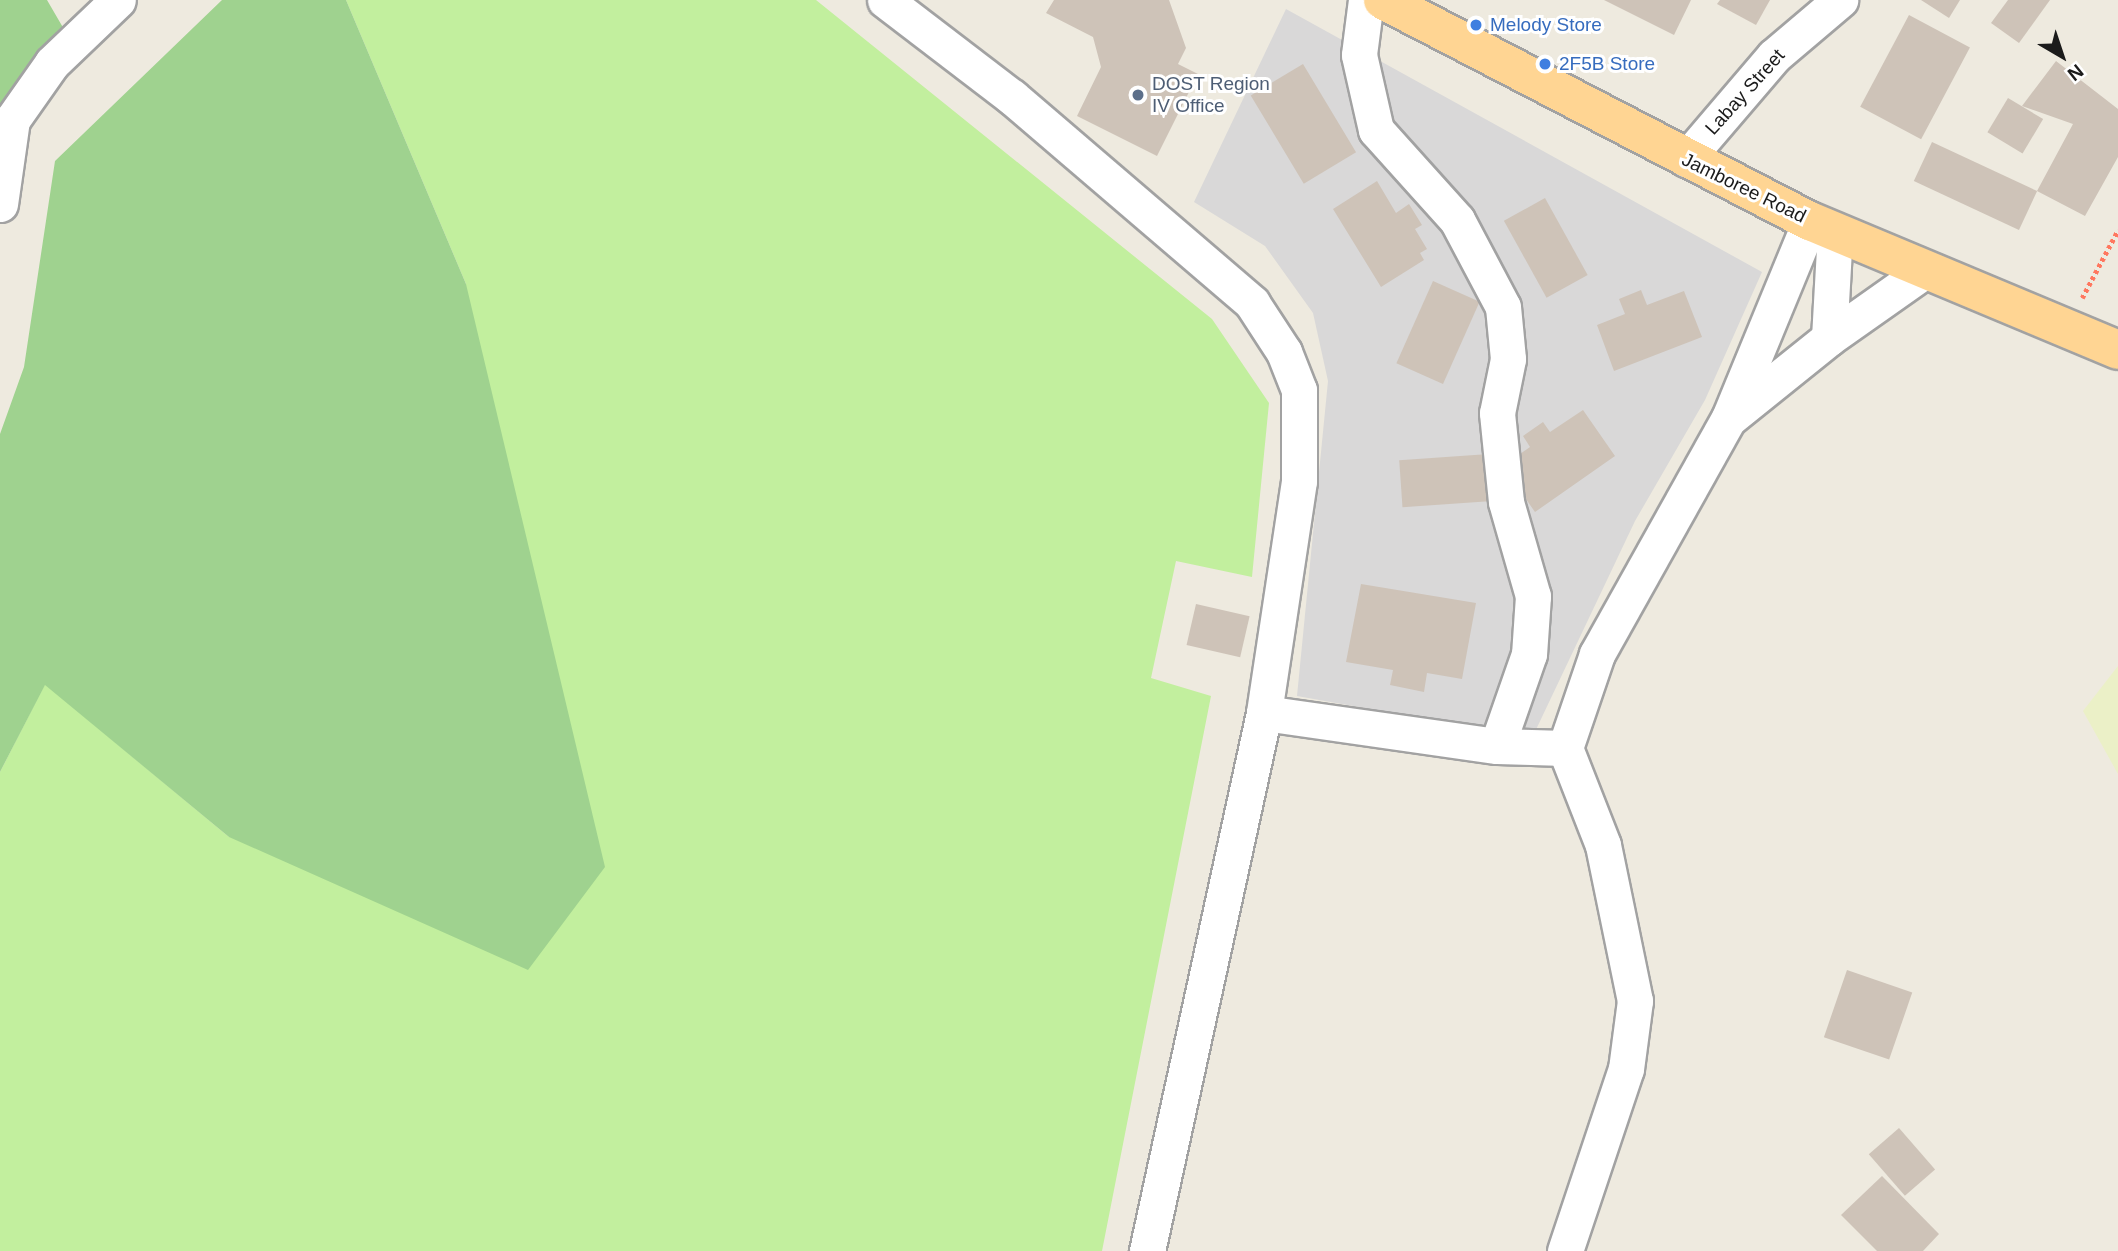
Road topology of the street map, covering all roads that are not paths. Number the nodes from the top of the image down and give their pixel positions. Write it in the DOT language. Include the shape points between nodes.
graph roads {
  1 [pos="118,0"];
  2 [pos="885,0"];
  3 [pos="1366,0"];
  4 [pos="1383,0"];
  5 [pos="1840,0"];
  6 [pos="1686,159"];
  7 [pos="0,204"];
  8 [pos="1823,226"];
  9 [pos="1924,271"];
  10 [pos="1829,338"];
  11 [pos="2118,350"];
  12 [pos="1729,418"];
  13 [pos="1264,713"];
  14 [pos="1497,746"];
  15 [pos="1564,748"];
  16 [pos="1147,1251"];
  17 [pos="1565,1251"];
  1 -- 7 [label="street" via="51,63 12,120"];
  2 -- 13 [label="street" via="1012,97 1252,303 1284,352 1298,390 1299,481"];
  3 -- 14 [label="street" via="1359,55 1376,130 1457,220 1503,307 1508,359 1497,413 1506,502 1533,596 1529,654"];
  4 -- 6 [label="main road, Jamboree Road"];
  5 -- 6 [label="street, Labay Street" via="1774,57"];
  6 -- 8 [label="main road, Jamboree Road"];
  8 -- 9 [label="main road, Jamboree Road"];
  8 -- 10 [label="street"];
  8 -- 12 [label="street"];
  9 -- 10 [label="street"];
  9 -- 11 [label="main road, Jamboree Road"];
  10 -- 12 [label="street"];
  12 -- 15 [label="street" via="1597,654"];
  13 -- 14 [label="street"];
  13 -- 16 [label="street"];
  14 -- 15 [label="street"];
  15 -- 17 [label="street" via="1603,845 1635,1001 1626,1069"];
}
